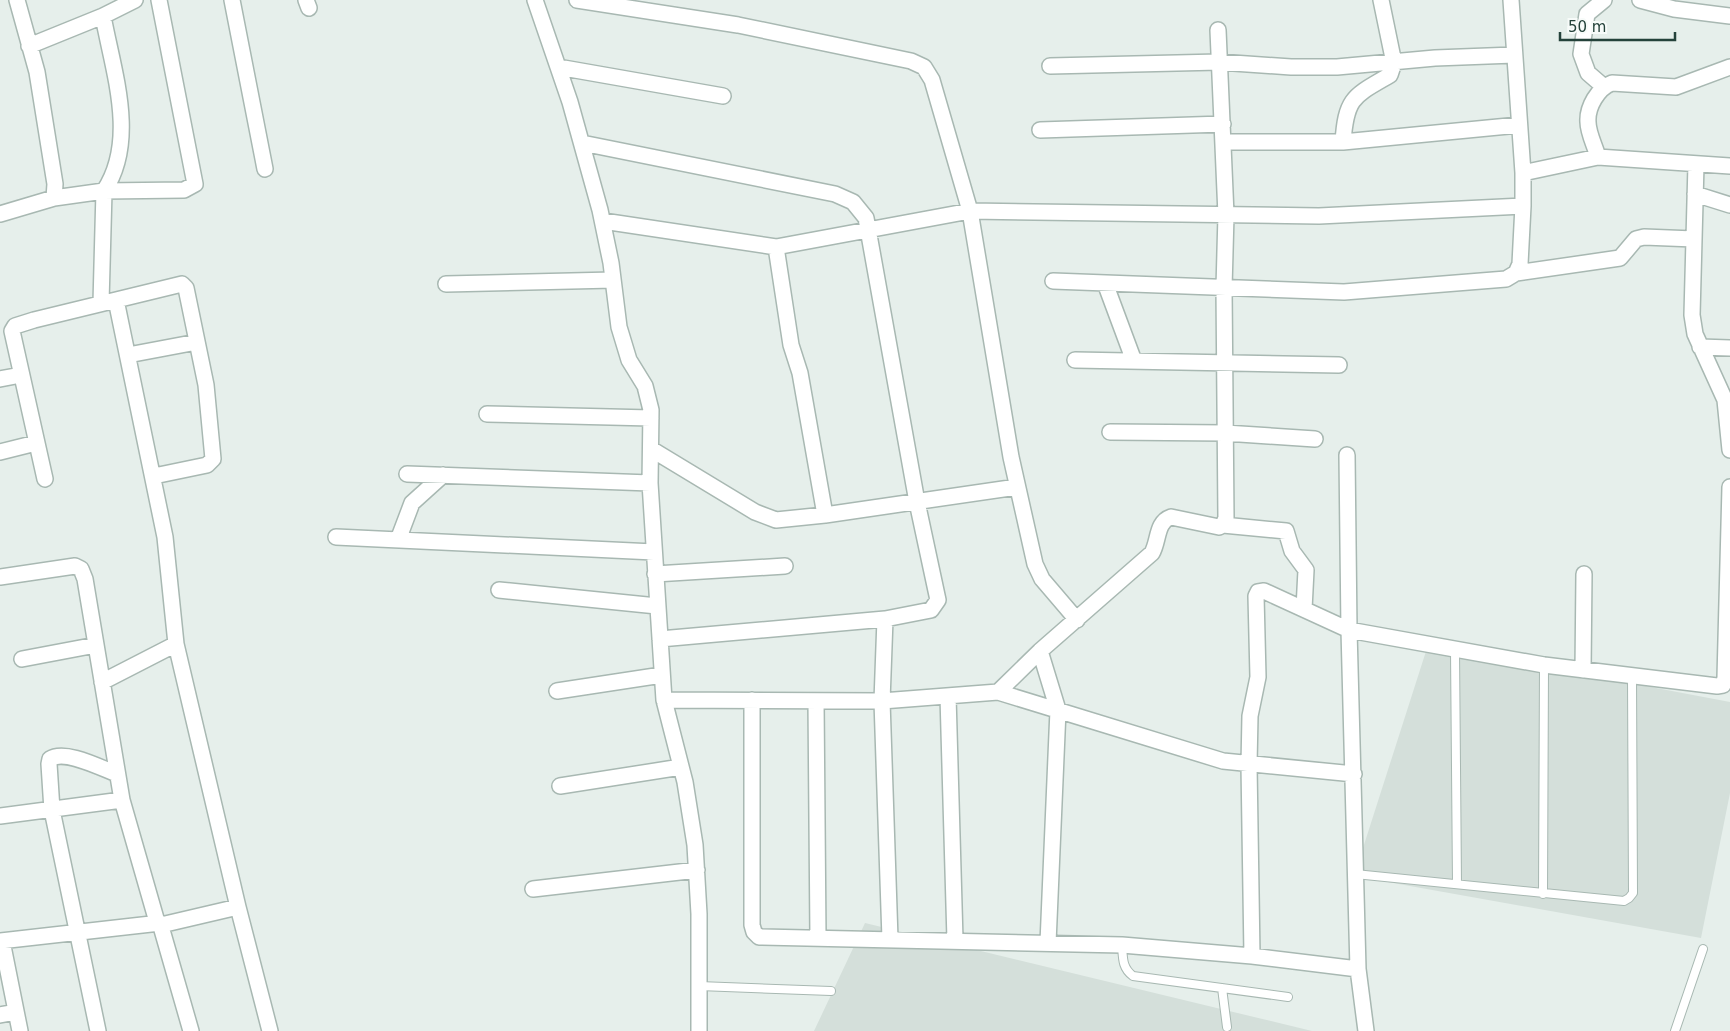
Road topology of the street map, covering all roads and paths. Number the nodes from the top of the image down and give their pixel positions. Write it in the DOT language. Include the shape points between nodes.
graph roads {
  1 [pos="17,0"];
  2 [pos="134,0"];
  3 [pos="159,0"];
  4 [pos="232,0"];
  5 [pos="535,0"];
  6 [pos="577,0"];
  7 [pos="1381,0"];
  8 [pos="1511,0"];
  9 [pos="1604,0"];
  10 [pos="1646,1"];
  11 [pos="103,16"];
  12 [pos="1730,16"];
  13 [pos="1218,30"];
  14 [pos="29,46"];
  15 [pos="1514,55"];
  16 [pos="1220,62"];
  17 [pos="1394,63"];
  18 [pos="1050,66"];
  19 [pos="558,67"];
  20 [pos="1730,67"];
  21 [pos="1603,86"];
  22 [pos="722,96"];
  23 [pos="1222,124"];
  24 [pos="1519,125"];
  25 [pos="1040,130"];
  26 [pos="1223,142"];
  27 [pos="1343,142"];
  28 [pos="582,143"];
  29 [pos="1598,157"];
  30 [pos="1696,164"];
  31 [pos="1730,166"];
  32 [pos="265,169"];
  33 [pos="1523,173"];
  34 [pos="104,190"];
  35 [pos="1695,194"];
  36 [pos="54,198"];
  37 [pos="1730,205"];
  38 [pos="1523,206"];
  39 [pos="970,211"];
  40 [pos="0,214"];
  41 [pos="1226,215"];
  42 [pos="602,221"];
  43 [pos="868,229"];
  44 [pos="1694,239"];
  45 [pos="776,247"];
  46 [pos="1516,273"];
  47 [pos="613,280"];
  48 [pos="1052,281"];
  49 [pos="446,284"];
  50 [pos="1106,284"];
  51 [pos="1224,288"];
  52 [pos="116,300"];
  53 [pos="101,303"];
  54 [pos="197,342"];
  55 [pos="1700,347"];
  56 [pos="1730,348"];
  57 [pos="128,355"];
  58 [pos="1076,360"];
  59 [pos="1134,361"];
  60 [pos="1226,361"];
  61 [pos="1339,365"];
  62 [pos="21,375"];
  63 [pos="0,378"];
  64 [pos="487,414"];
  65 [pos="651,418"];
  66 [pos="1110,432"];
  67 [pos="1225,433"];
  68 [pos="1315,439"];
  69 [pos="36,443"];
  70 [pos="651,449"];
  71 [pos="1730,450"];
  72 [pos="0,452"];
  73 [pos="1347,455"];
  74 [pos="407,474"];
  75 [pos="443,475"];
  76 [pos="154,476"];
  77 [pos="44,479"];
  78 [pos="650,483"];
  79 [pos="1017,487"];
  80 [pos="1730,487"];
  81 [pos="917,502"];
  82 [pos="825,515"];
  83 [pos="1224,525"];
  84 [pos="336,537"];
  85 [pos="398,540"];
  86 [pos="654,552"];
  87 [pos="785,566"];
  88 [pos="654,574"];
  89 [pos="1584,574"];
  90 [pos="0,577"];
  91 [pos="499,590"];
  92 [pos="657,606"];
  93 [pos="1304,609"];
  94 [pos="885,619"];
  95 [pos="1077,620"];
  96 [pos="1349,630"];
  97 [pos="660,639"];
  98 [pos="176,644"];
  99 [pos="96,645"];
  100 [pos="1455,650"];
  101 [pos="1040,651"];
  102 [pos="22,659"];
  103 [pos="1544,666"];
  104 [pos="1583,670"];
  105 [pos="662,676"];
  106 [pos="1632,676"];
  107 [pos="102,682"];
  108 [pos="1726,685"];
  109 [pos="557,691"];
  110 [pos="998,692"];
  111 [pos="948,696"];
  112 [pos="664,700"];
  113 [pos="752,700"];
  114 [pos="816,701"];
  115 [pos="882,701"];
  116 [pos="1058,710"];
  117 [pos="1249,764"];
  118 [pos="681,767"];
  119 [pos="117,774"];
  120 [pos="1354,774"];
  121 [pos="560,786"];
  122 [pos="122,800"];
  123 [pos="52,810"];
  124 [pos="0,814"];
  125 [pos="697,870"];
  126 [pos="1355,874"];
  127 [pos="1457,884"];
  128 [pos="533,889"];
  129 [pos="1543,894"];
  130 [pos="238,907"];
  131 [pos="159,924"];
  132 [pos="77,931"];
  133 [pos="818,938"];
  134 [pos="890,939"];
  135 [pos="955,940"];
  136 [pos="1,941"];
  137 [pos="1048,943"];
  138 [pos="1122,945"];
  139 [pos="1703,949"];
  140 [pos="1252,956"];
  141 [pos="1358,969"];
  142 [pos="698,986"];
  143 [pos="1222,988"];
  144 [pos="831,991"];
  145 [pos="1288,997"];
  146 [pos="16,1012"];
  147 [pos="0,1015"];
  148 [pos="1227,1027"];
  149 [pos="20,1031"];
  150 [pos="98,1031"];
  151 [pos="191,1031"];
  152 [pos="270,1031"];
  153 [pos="699,1031"];
  154 [pos="1366,1031"];
  155 [pos="1675,1031"];
  1 -- 14 [label="street"];
  2 -- 11 [label="street"];
  3 -- 34 [label="street" via="195,184 184,190"];
  4 -- 32 [label="street"];
  5 -- 19 [label="street"];
  6 -- 39 [label="street" via="738,25 911,61 924,67 932,80"];
  7 -- 17 [label="street"];
  8 -- 15 [label="street"];
  9 -- 21 [label="street" via="1587,14 1581,54 1588,73"];
  10 -- 12 [label="street" via="1674,9"];
  11 -- 14 [label="street"];
  11 -- 34 [label="street" via="122,124 118,161"];
  13 -- 16 [label="street"];
  14 -- 36 [label="street" via="37,72 55,184"];
  15 -- 17 [label="street"];
  15 -- 24 [label="street"];
  16 -- 17 [label="street" via="1291,67"];
  16 -- 18 [label="street"];
  16 -- 23 [label="street"];
  17 -- 27 [label="street" via="1390,75 1350,102"];
  19 -- 22 [label="street"];
  19 -- 28 [label="street"];
  20 -- 21 [label="street" via="1676,87 1612,83"];
  21 -- 29 [label="street" via="1598,90 1588,122"];
  23 -- 25 [label="street"];
  23 -- 26 [label="street"];
  24 -- 27 [label="street"];
  24 -- 33 [label="street"];
  26 -- 27 [label="street"];
  26 -- 41 [label="street"];
  28 -- 42 [label="street"];
  28 -- 43 [label="street" via="835,194 853,202 866,218"];
  29 -- 30 [label="street"];
  29 -- 33 [label="street"];
  30 -- 31 [label="street"];
  30 -- 35 [label="street"];
  33 -- 38 [label="street"];
  34 -- 36 [label="street"];
  34 -- 53 [label="street"];
  35 -- 37 [label="street"];
  35 -- 44 [label="street"];
  36 -- 40 [label="street"];
  38 -- 41 [label="street" via="1319,216"];
  38 -- 46 [label="street" via="1520,264"];
  39 -- 41 [label="street"];
  39 -- 43 [label="street"];
  39 -- 79 [label="street"];
  41 -- 51 [label="street"];
  42 -- 45 [label="street"];
  42 -- 47 [label="street"];
  43 -- 45 [label="street"];
  43 -- 81 [label="street"];
  44 -- 46 [label="street" via="1644,236 1632,243 1620,258"];
  44 -- 55 [label="street" via="1692,315"];
  45 -- 82 [label="street" via="791,344 800,374"];
  46 -- 51 [label="street" via="1506,279 1344,292"];
  47 -- 49 [label="street"];
  47 -- 65 [label="street" via="619,327 629,360 645,386"];
  48 -- 50 [label="street"];
  50 -- 51 [label="street"];
  50 -- 59 [label="street"];
  51 -- 60 [label="street"];
  52 -- 53 [label="street"];
  52 -- 54 [label="street" via="182,284 186,288"];
  52 -- 57 [label="street"];
  53 -- 62 [label="street" via="15,326 12,336"];
  54 -- 57 [label="street"];
  54 -- 76 [label="street" via="206,385 213,459 207,465"];
  55 -- 56 [label="street"];
  55 -- 71 [label="street" via="1725,400"];
  57 -- 76 [label="street"];
  58 -- 59 [label="street"];
  59 -- 60 [label="street"];
  60 -- 61 [label="street"];
  60 -- 67 [label="street"];
  62 -- 63 [label="street"];
  62 -- 69 [label="street"];
  64 -- 65 [label="street"];
  65 -- 70 [label="street"];
  66 -- 67 [label="street"];
  67 -- 68 [label="street"];
  67 -- 83 [label="street"];
  69 -- 72 [label="street"];
  69 -- 77 [label="street"];
  70 -- 78 [label="street"];
  70 -- 82 [label="street" via="766,518 776,520"];
  73 -- 96 [label="street"];
  74 -- 75 [label="street"];
  75 -- 78 [label="street"];
  75 -- 85 [label="street" via="412,503"];
  76 -- 98 [label="street" via="165,537"];
  78 -- 86 [label="street"];
  79 -- 81 [label="street"];
  79 -- 95 [label="street" via="1035,564 1042,579"];
  80 -- 108 [label="street"];
  81 -- 82 [label="street"];
  81 -- 94 [label="street" via="938,600 931,610"];
  83 -- 93 [label="street" via="1286,531 1292,551 1306,570"];
  83 -- 95 [label="street" via="1219,527 1171,517 1165,519 1152,553"];
  84 -- 85 [label="street"];
  85 -- 86 [label="street"];
  86 -- 88 [label="street"];
  87 -- 88 [label="street"];
  88 -- 92 [label="street"];
  89 -- 104 [label="street"];
  90 -- 99 [label="street" via="75,566 81,569"];
  91 -- 92 [label="street"];
  92 -- 97 [label="street"];
  93 -- 96 [label="street"];
  93 -- 117 [label="street" via="1264,590 1256,596 1258,677 1250,716"];
  94 -- 97 [label="street"];
  94 -- 115 [label="street"];
  95 -- 101 [label="street"];
  96 -- 100 [label="street"];
  96 -- 120 [label="street"];
  97 -- 105 [label="street"];
  98 -- 107 [label="street"];
  98 -- 130 [label="street"];
  99 -- 102 [label="street"];
  99 -- 107 [label="street"];
  100 -- 103 [label="street"];
  100 -- 127 [label="lane"];
  101 -- 110 [label="street"];
  101 -- 116 [label="street"];
  103 -- 104 [label="street"];
  103 -- 129 [label="lane"];
  104 -- 106 [label="street"];
  105 -- 109 [label="street"];
  105 -- 112 [label="street"];
  106 -- 108 [label="street"];
  106 -- 129 [label="lane" via="1633,893 1624,900"];
  107 -- 119 [label="street"];
  110 -- 111 [label="street"];
  110 -- 116 [label="street"];
  111 -- 115 [label="street"];
  111 -- 135 [label="street"];
  112 -- 113 [label="street"];
  112 -- 118 [label="street"];
  113 -- 114 [label="street"];
  113 -- 133 [label="street" via="752,925 759,937"];
  114 -- 115 [label="street"];
  114 -- 133 [label="street"];
  115 -- 134 [label="street"];
  116 -- 117 [label="street" via="1222,761"];
  116 -- 137 [label="street"];
  117 -- 120 [label="street"];
  117 -- 140 [label="street"];
  118 -- 121 [label="street"];
  118 -- 125 [label="street"];
  119 -- 122 [label="street"];
  119 -- 123 [label="street" via="69,756 55,756 49,764"];
  120 -- 126 [label="street"];
  122 -- 123 [label="street"];
  122 -- 131 [label="street"];
  123 -- 124 [label="street"];
  123 -- 132 [label="street"];
  125 -- 128 [label="street"];
  125 -- 142 [label="street"];
  126 -- 127 [label="lane"];
  126 -- 141 [label="street"];
  127 -- 129 [label="lane"];
  130 -- 131 [label="street"];
  130 -- 152 [label="street"];
  131 -- 132 [label="street"];
  131 -- 151 [label="street"];
  132 -- 136 [label="street"];
  132 -- 150 [label="street"];
  133 -- 134 [label="street"];
  134 -- 135 [label="street"];
  135 -- 137 [label="street"];
  136 -- 146 [label="street"];
  137 -- 138 [label="street"];
  138 -- 140 [label="street"];
  138 -- 143 [label="lane" via="1126,971 1133,976"];
  139 -- 155 [label="lane"];
  140 -- 141 [label="street"];
  141 -- 154 [label="street"];
  142 -- 144 [label="lane"];
  142 -- 153 [label="street"];
  143 -- 145 [label="lane"];
  143 -- 148 [label="lane"];
  146 -- 147 [label="street"];
  146 -- 149 [label="street"];
}
